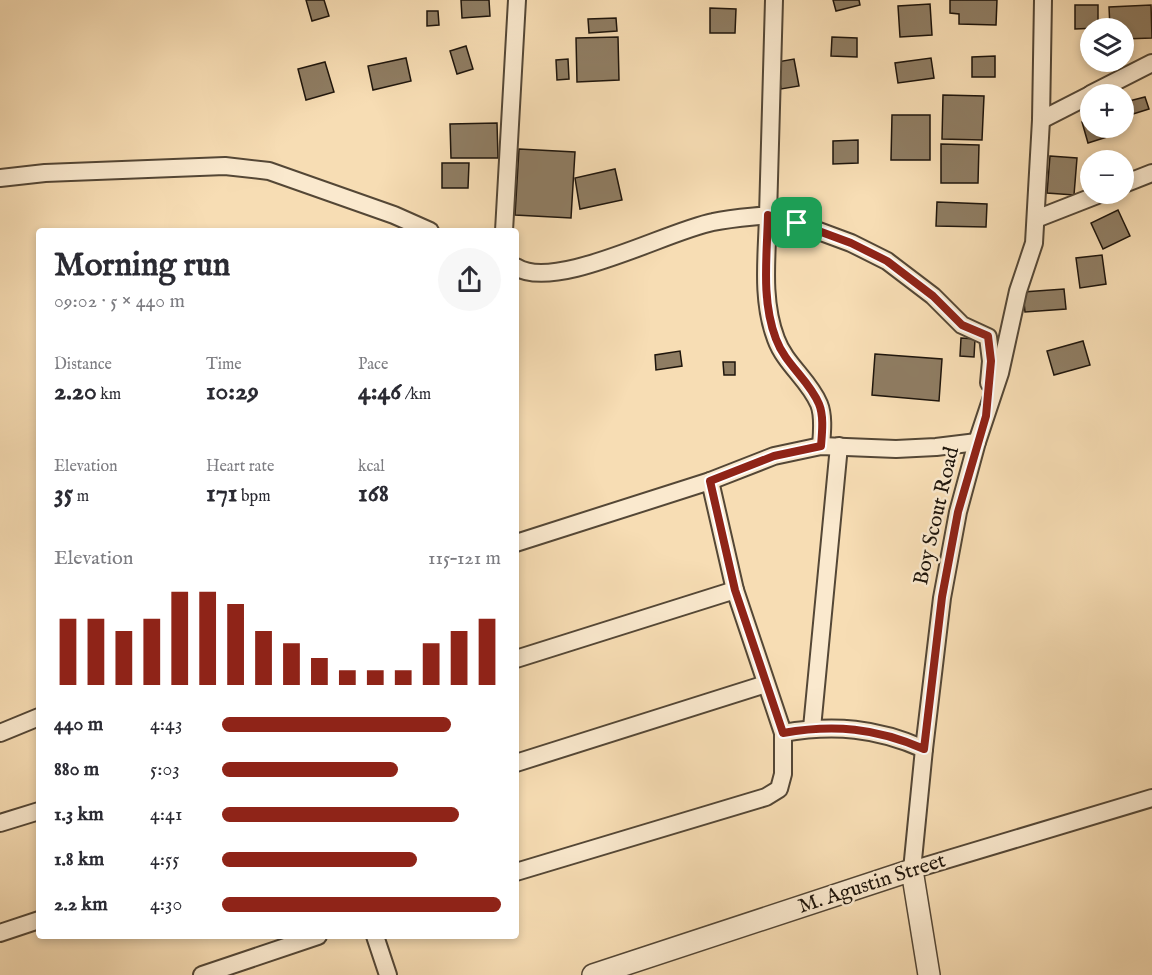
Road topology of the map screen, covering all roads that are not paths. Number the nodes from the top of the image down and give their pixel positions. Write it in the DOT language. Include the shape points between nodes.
graph roads {
  1 [pos="516,0"];
  2 [pos="774,0"];
  3 [pos="1043,0"];
  4 [pos="1152,63"];
  5 [pos="1112,84"];
  6 [pos="1080,100"];
  7 [pos="1041,120"];
  8 [pos="1152,173"];
  9 [pos="0,178"];
  10 [pos="1134,180"];
  11 [pos="1080,202"];
  12 [pos="768,215"];
  13 [pos="1036,219"];
  14 [pos="423,228"];
  15 [pos="504,228"];
  16 [pos="519,269"];
  17 [pos="986,416"];
  18 [pos="977,442"];
  19 [pos="821,446"];
  20 [pos="839,446"];
  21 [pos="710,481"];
  22 [pos="519,542"];
  23 [pos="735,590"];
  24 [pos="519,657"];
  25 [pos="766,684"];
  26 [pos="36,718"];
  27 [pos="812,728"];
  28 [pos="0,733"];
  29 [pos="783,733"];
  30 [pos="924,749"];
  31 [pos="519,762"];
  32 [pos="1152,798"];
  33 [pos="36,812"];
  34 [pos="0,823"];
  35 [pos="912,870"];
  36 [pos="519,871"];
  37 [pos="36,921"];
  38 [pos="0,933"];
  39 [pos="309,939"];
  40 [pos="376,939"];
  41 [pos="202,975"];
  42 [pos="388,975"];
  43 [pos="593,975"];
  44 [pos="929,975"];
  1 -- 15 [label="street"];
  2 -- 12 [label="street"];
  3 -- 7 [label="street, Boy Scout Road"];
  4 -- 5 [label="street"];
  6 -- 7 [label="street"];
  7 -- 13 [label="street, Boy Scout Road"];
  8 -- 10 [label="street"];
  9 -- 14 [label="street" via="225,166 269,171"];
  11 -- 13 [label="street"];
  12 -- 16 [label="street" via="712,222 550,274"];
  12 -- 17 [label="street" via="851,243 887,261 933,296 962,325 988,336 991,361"];
  12 -- 19 [label="street" via="768,315 777,342 820,406"];
  13 -- 17 [label="street, Boy Scout Road" via="1034,243"];
  17 -- 18 [label="street, Boy Scout Road"];
  18 -- 20 [label="street" via="896,449"];
  18 -- 30 [label="street, Boy Scout Road" via="958,512 942,597"];
  19 -- 20 [label="street"];
  19 -- 21 [label="street" via="774,456"];
  20 -- 27 [label="street"];
  21 -- 22 [label="street"];
  21 -- 23 [label="street"];
  23 -- 24 [label="street"];
  23 -- 25 [label="street"];
  25 -- 29 [label="street"];
  25 -- 31 [label="street"];
  26 -- 28 [label="street"];
  27 -- 29 [label="street"];
  27 -- 30 [label="street" via="871,730"];
  29 -- 36 [label="street" via="783,774 779,789 766,797"];
  30 -- 35 [label="street, Boy Scout Road"];
  32 -- 35 [label="street, M. Agustin Street"];
  33 -- 34 [label="street"];
  35 -- 43 [label="street, M. Agustin Street"];
  35 -- 44 [label="street"];
  37 -- 38 [label="street"];
  39 -- 41 [label="street"];
  40 -- 42 [label="street"];
}
